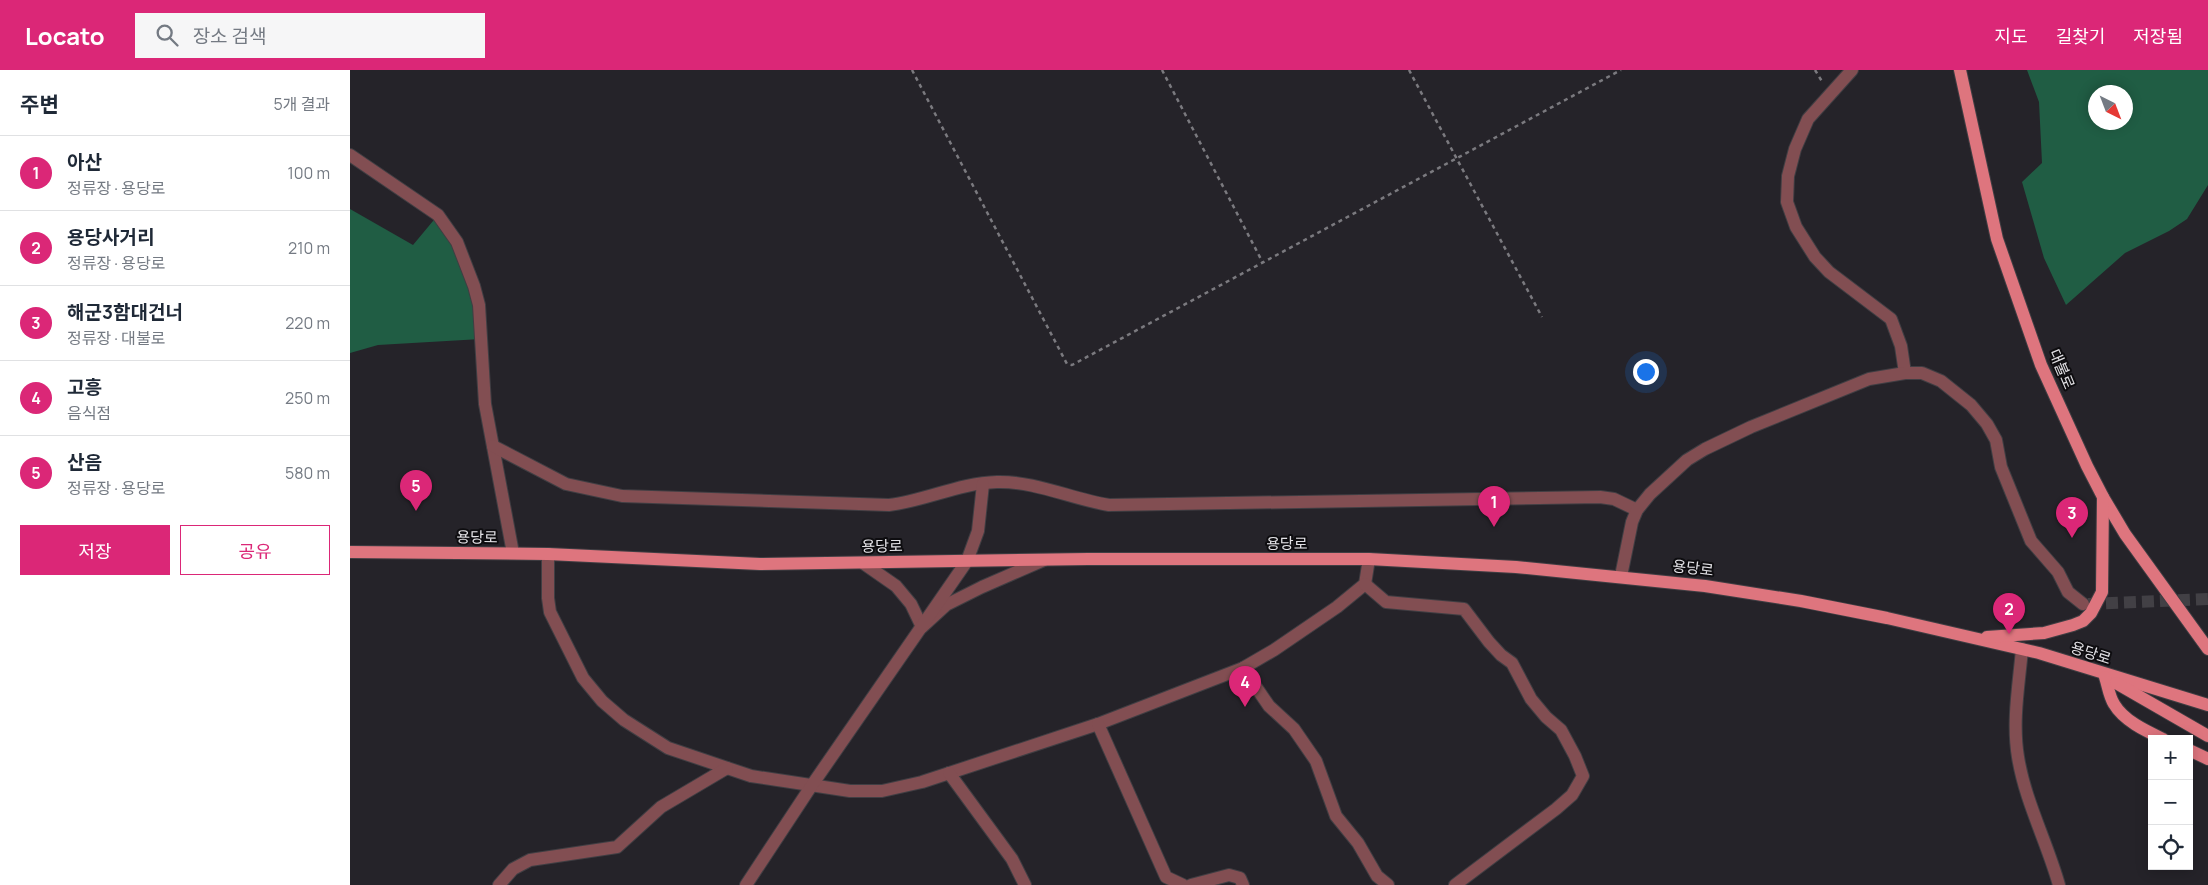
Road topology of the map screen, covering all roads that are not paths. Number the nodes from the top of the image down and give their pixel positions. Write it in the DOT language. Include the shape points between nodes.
graph roads {
  1 [pos="1852,70"];
  2 [pos="1960,70"];
  3 [pos="350,155"];
  4 [pos="1905,373"];
  5 [pos="493,446"];
  6 [pos="983,484"];
  7 [pos="2103,497"];
  8 [pos="1637,510"];
  9 [pos="350,552"];
  10 [pos="513,553"];
  11 [pos="548,554"];
  12 [pos="1369,559"];
  13 [pos="1044,560"];
  14 [pos="967,561"];
  15 [pos="863,563"];
  16 [pos="1621,576"];
  17 [pos="1365,584"];
  18 [pos="2083,604"];
  19 [pos="922,627"];
  20 [pos="1975,638"];
  21 [pos="2022,649"];
  22 [pos="2208,649"];
  23 [pos="1243,668"];
  24 [pos="2101,674"];
  25 [pos="2208,705"];
  26 [pos="1098,724"];
  27 [pos="2156,735"];
  28 [pos="2208,736"];
  29 [pos="2193,752"];
  30 [pos="2208,759"];
  31 [pos="727,768"];
  32 [pos="949,773"];
  33 [pos="812,786"];
  34 [pos="499,885"];
  35 [pos="746,885"];
  36 [pos="1025,885"];
  37 [pos="1184,885"];
  38 [pos="1191,885"];
  39 [pos="1243,885"];
  40 [pos="1388,885"];
  41 [pos="1455,885"];
  42 [pos="2059,885"];
  1 -- 4 [label="street" via="1808,119 1788,176 1787,202 1796,227 1815,257 1829,272 1891,319 1901,346"];
  2 -- 7 [label="main road, 대불로" via="1997,239 2042,365"];
  3 -- 5 [label="street" via="438,215 462,252 479,305 485,404"];
  4 -- 8 [label="street" via="1869,379 1705,449 1674,471"];
  4 -- 18 [label="street" via="1922,373 1941,381 1971,405 1987,424 1996,440 2002,467 2031,540 2058,572 2068,592"];
  5 -- 6 [label="street" via="566,484 622,496 889,505"];
  5 -- 10 [label="street"];
  6 -- 8 [label="street" via="1024,483 1109,505 1600,497 1614,499"];
  6 -- 14 [label="street" via="978,531"];
  7 -- 20 [label="main road" via="2102,592 2091,613 2083,621 2044,633"];
  7 -- 22 [label="main road, 대불로" via="2125,534"];
  8 -- 16 [label="street"];
  9 -- 10 [label="main road, 용당로"];
  10 -- 11 [label="main road, 용당로"];
  11 -- 15 [label="main road, 용당로" via="760,564"];
  11 -- 31 [label="street" via="550,612 583,678 602,701 624,720 668,748"];
  12 -- 13 [label="main road, 용당로"];
  12 -- 16 [label="main road, 용당로"];
  12 -- 17 [label="street"];
  13 -- 14 [label="main road, 용당로"];
  13 -- 19 [label="street" via="946,606"];
  14 -- 15 [label="main road, 용당로"];
  14 -- 19 [label="street"];
  15 -- 19 [label="street" via="896,586 911,604"];
  16 -- 20 [label="main road, 용당로" via="1801,601"];
  17 -- 23 [label="street" via="1337,607"];
  17 -- 41 [label="street" via="1386,602 1464,609 1489,642 1512,663 1531,699 1546,718 1561,730 1583,776 1572,795 1556,809"];
  19 -- 33 [label="street"];
  20 -- 21 [label="main road, 용당로"];
  21 -- 24 [label="main road, 용당로"];
  21 -- 42 [label="street" via="2016,713 2018,755 2028,798"];
  23 -- 26 [label="street"];
  23 -- 40 [label="street" via="1268,706 1294,729 1316,761 1336,816 1358,843 1377,876"];
  24 -- 25 [label="main road, 용당로"];
  24 -- 27 [label="main road" via="2117,708 2135,724"];
  24 -- 28 [label="main road"];
  26 -- 32 [label="street"];
  26 -- 37 [label="street" via="1166,877"];
  29 -- 30 [label="main road"];
  31 -- 33 [label="street" via="751,776"];
  31 -- 34 [label="street" via="661,807 617,847 530,860 513,869"];
  32 -- 33 [label="street" via="882,791 850,792"];
  32 -- 36 [label="street" via="1012,859"];
  33 -- 35 [label="street"];
  38 -- 39 [label="street" via="1229,875 1240,878"];
}
